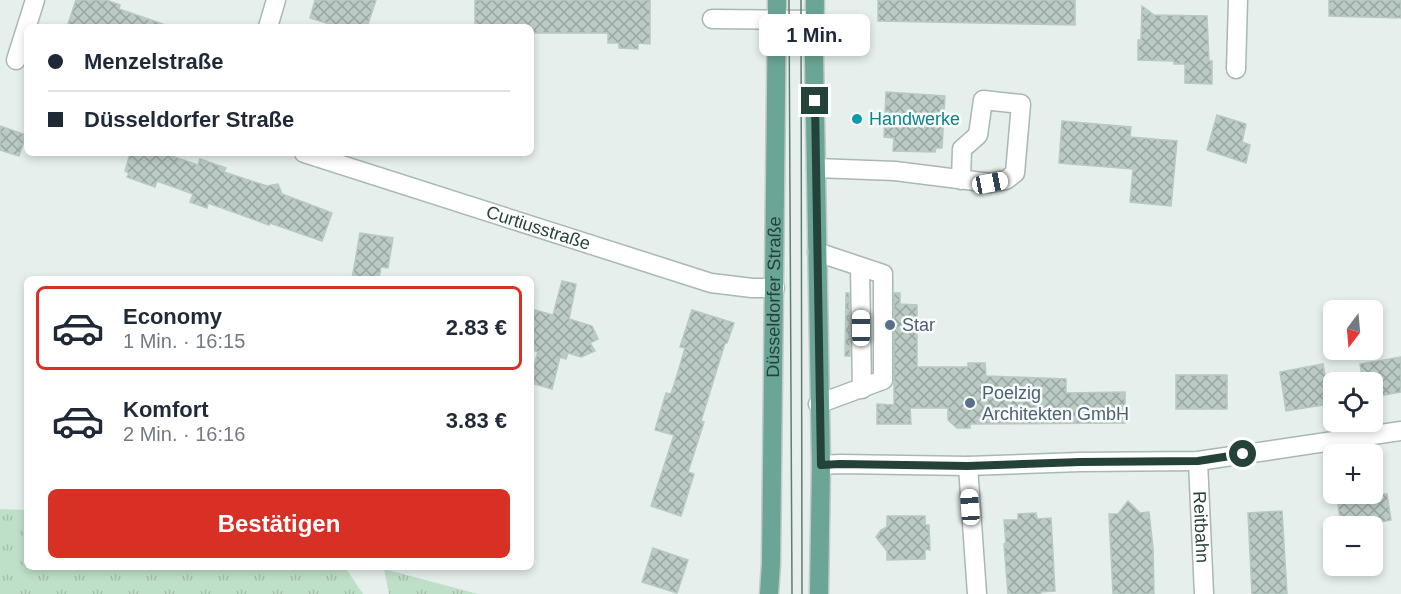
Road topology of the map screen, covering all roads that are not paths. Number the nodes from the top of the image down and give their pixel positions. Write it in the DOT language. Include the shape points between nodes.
graph roads {
  1 [pos="36,0"];
  2 [pos="276,0"];
  3 [pos="777,0"];
  4 [pos="815,0"];
  5 [pos="1238,0"];
  6 [pos="712,19"];
  7 [pos="777,20"];
  8 [pos="815,20"];
  9 [pos="27,24"];
  10 [pos="269,24"];
  11 [pos="24,32"];
  12 [pos="14,59"];
  13 [pos="1236,69"];
  14 [pos="313,156"];
  15 [pos="816,168"];
  16 [pos="961,180"];
  17 [pos="817,252"];
  18 [pos="775,288"];
  19 [pos="818,405"];
  20 [pos="1401,431"];
  21 [pos="1198,461"];
  22 [pos="821,465"];
  23 [pos="968,466"];
  24 [pos="769,594"];
  25 [pos="819,594"];
  26 [pos="977,594"];
  27 [pos="1204,594"];
  1 -- 9 [label="street"];
  2 -- 10 [label="street"];
  3 -- 7 [label="main road, Düsseldorfer Straße"];
  4 -- 8 [label="main road"];
  5 -- 13 [label="street"];
  6 -- 7 [label="street"];
  7 -- 8 [label="street"];
  7 -- 18 [label="main road, Düsseldorfer Straße"];
  8 -- 15 [label="main road"];
  11 -- 12 [label="street"];
  14 -- 18 [label="street, Curtiusstraße" via="711,283"];
  15 -- 16 [label="street" via="895,171"];
  15 -- 17 [label="main road"];
  16 -- 16 [label="street" via="990,183 1006,180 1015,173 1021,104 983,100 978,135 962,149"];
  17 -- 19 [label="main road"];
  17 -- 19 [label="street" via="860,267 862,389"];
  18 -- 24 [label="main road, Düsseldorfer Straße"];
  19 -- 22 [label="main road"];
  20 -- 21 [label="street"];
  21 -- 23 [label="street"];
  21 -- 27 [label="street, Reitbahn"];
  22 -- 23 [label="street"];
  22 -- 25 [label="main road"];
  23 -- 26 [label="street"];
}
